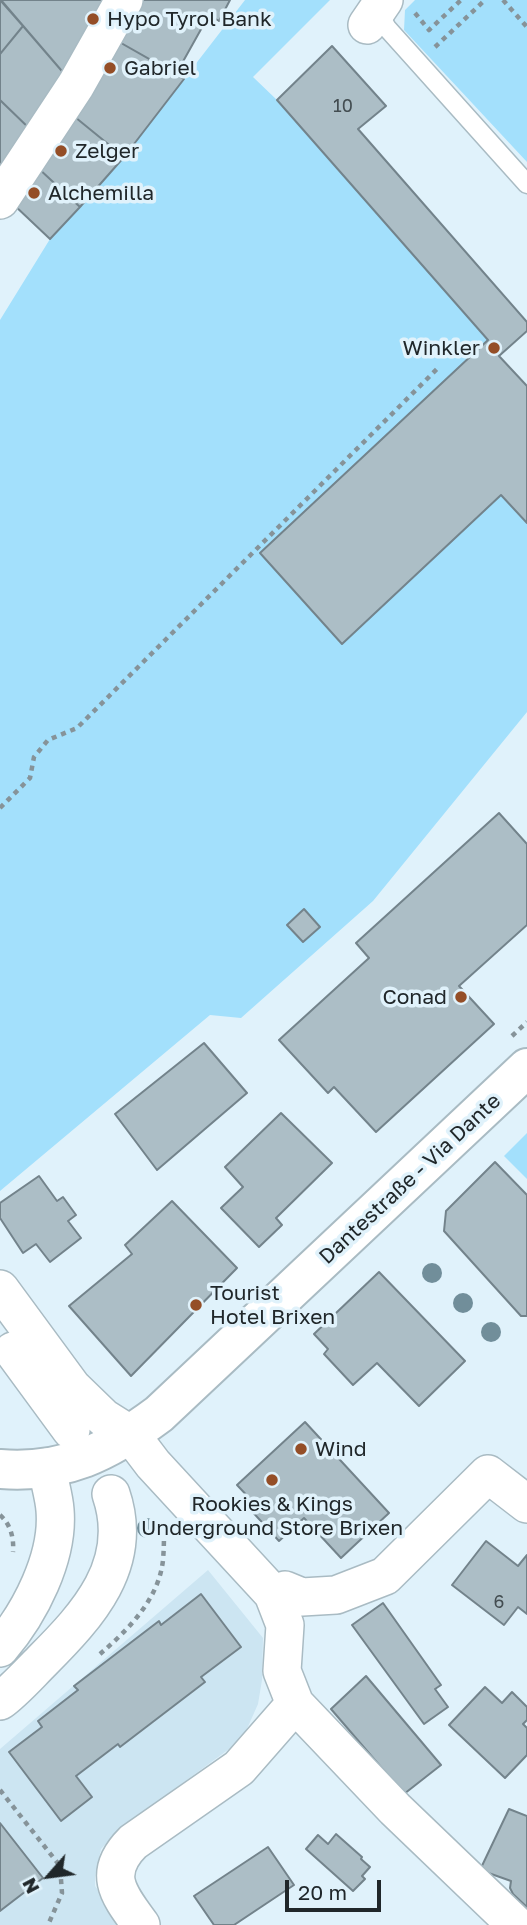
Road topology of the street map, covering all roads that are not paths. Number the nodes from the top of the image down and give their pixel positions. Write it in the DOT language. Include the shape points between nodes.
graph roads {
  1 [pos="124,0"];
  2 [pos="376,12"];
  3 [pos="527,184"];
  4 [pos="0,200"];
  5 [pos="527,1068"];
  6 [pos="0,1289"];
  7 [pos="0,1333"];
  8 [pos="71,1430"];
  9 [pos="131,1435"];
  10 [pos="47,1467"];
  11 [pos="0,1469"];
  12 [pos="111,1494"];
  13 [pos="527,1504"];
  14 [pos="273,1594"];
  15 [pos="0,1648"];
  16 [pos="0,1701"];
  17 [pos="295,1704"];
  18 [pos="141,1925"];
  19 [pos="516,1925"];
  1 -- 4 [label="street" via="76,85"];
  2 -- 3 [label="lane"];
  5 -- 9 [label="main road, Dantestraße - Via Dante" via="187,1389"];
  6 -- 9 [label="street" via="72,1387 104,1418"];
  7 -- 8 [label="street"];
  9 -- 10 [label="main road, Dantestraße - Via Dante" via="80,1461"];
  9 -- 14 [label="street"];
  10 -- 11 [label="main road, Dantestraße - Via Dante"];
  10 -- 15 [label="street" via="55,1510 50,1558 24,1614"];
  12 -- 16 [label="street" via="119,1539 110,1573 72,1631"];
  13 -- 14 [label="street" via="488,1474 385,1576 336,1595 302,1597 285,1590"];
  14 -- 17 [label="street" via="285,1625 282,1671"];
  17 -- 18 [label="street" via="239,1768 123,1853 116,1864 116,1880 121,1899"];
  17 -- 19 [label="street" via="395,1809"];
}
